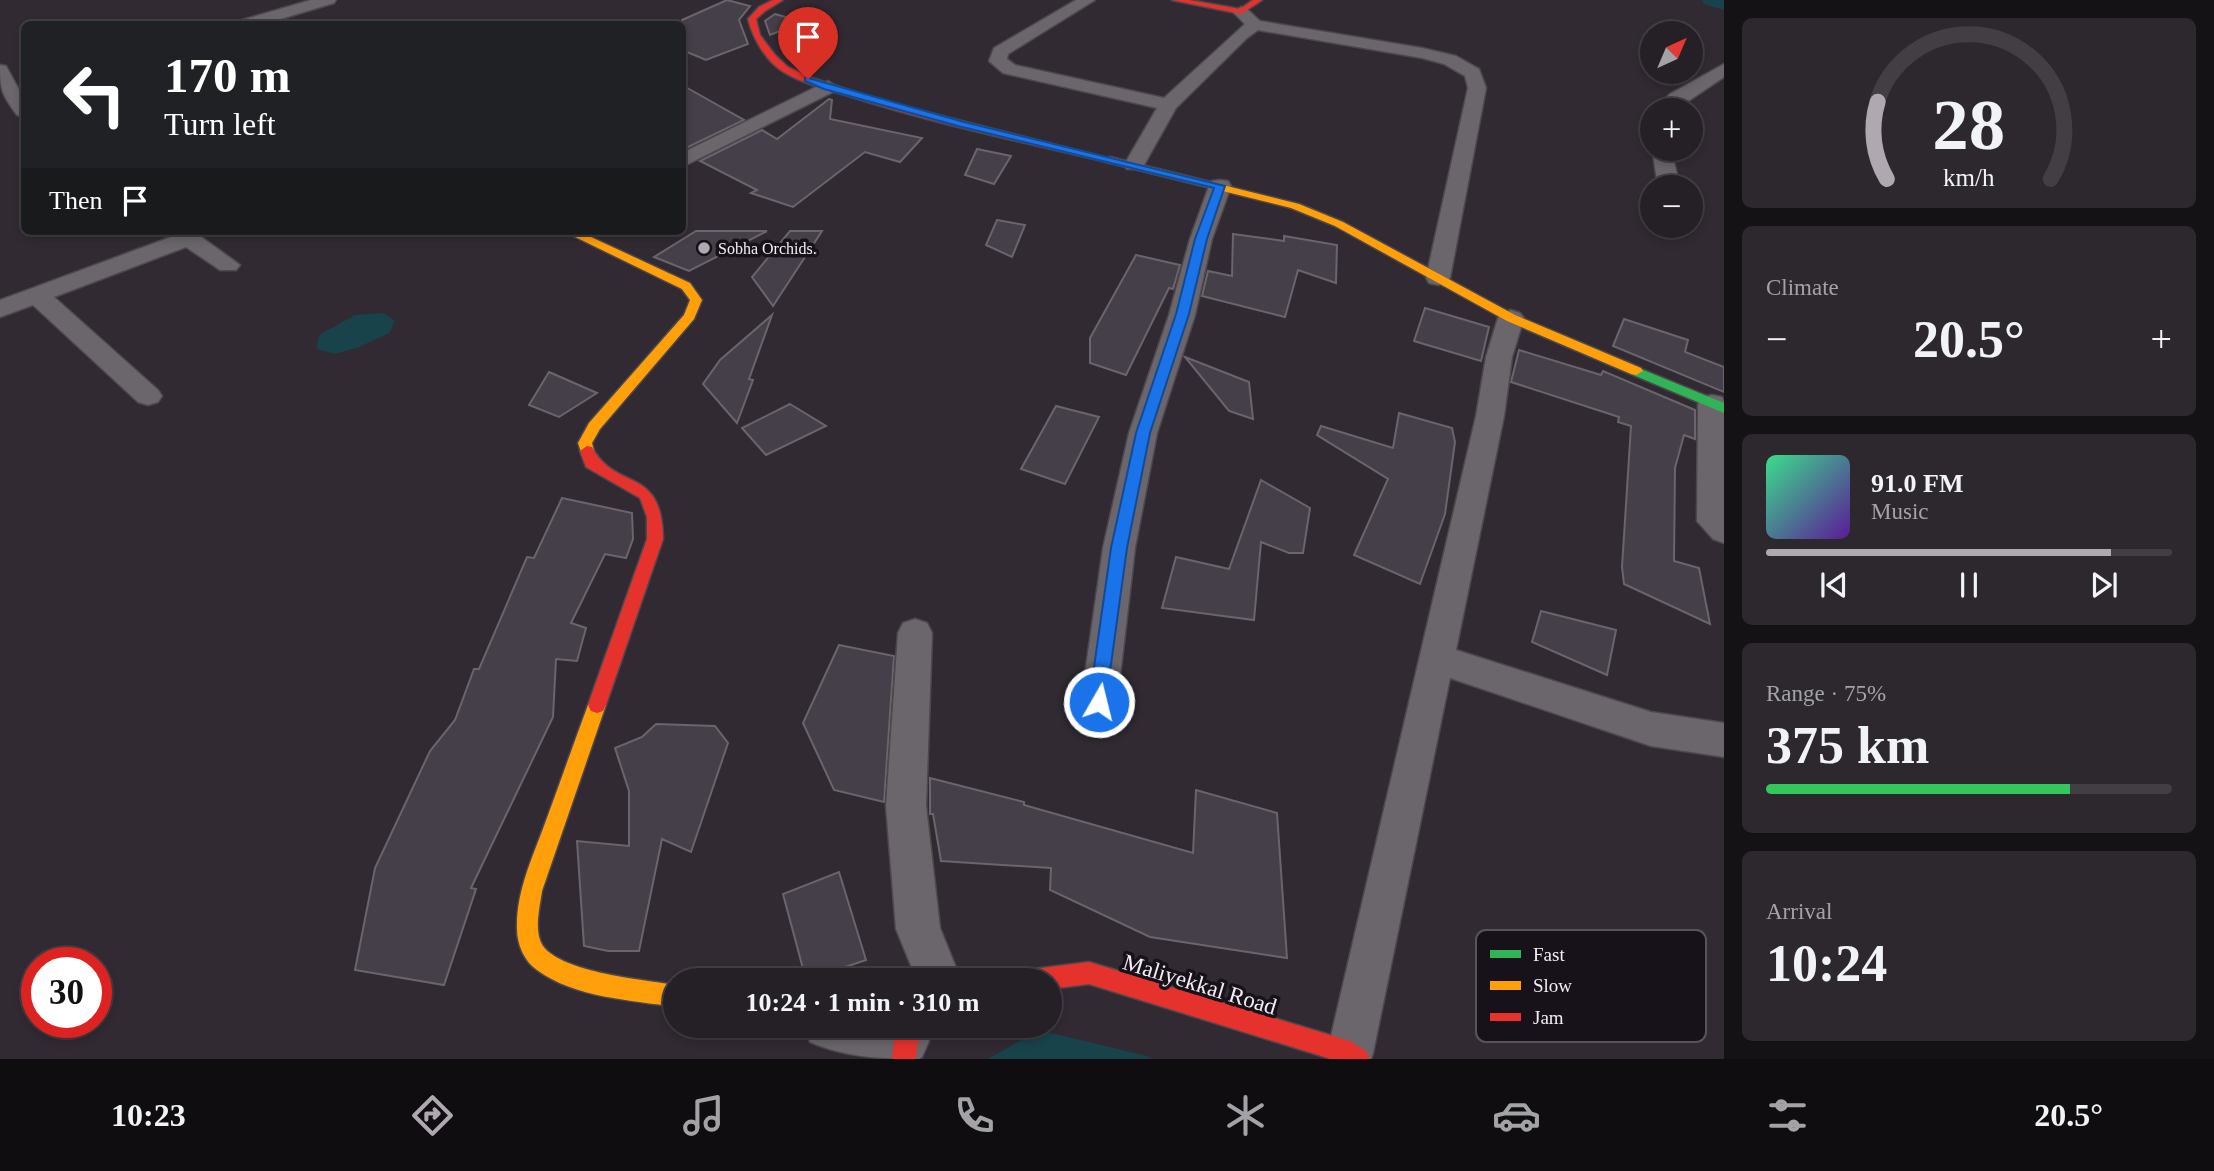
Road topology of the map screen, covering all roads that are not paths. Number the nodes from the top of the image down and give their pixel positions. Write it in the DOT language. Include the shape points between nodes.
graph roads {
  1 [pos="328,0"];
  2 [pos="779,0"];
  3 [pos="1087,0"];
  4 [pos="1176,0"];
  5 [pos="1258,0"];
  6 [pos="1248,19"];
  7 [pos="258,21"];
  8 [pos="1724,69"];
  9 [pos="0,70"];
  10 [pos="828,87"];
  11 [pos="1677,98"];
  12 [pos="21,100"];
  13 [pos="1168,105"];
  14 [pos="686,159"];
  15 [pos="1134,165"];
  16 [pos="1220,186"];
  17 [pos="178,235"];
  18 [pos="186,235"];
  19 [pos="578,235"];
  20 [pos="228,265"];
  21 [pos="1438,278"];
  22 [pos="39,297"];
  23 [pos="0,309"];
  24 [pos="1511,318"];
  25 [pos="148,396"];
  26 [pos="1718,406"];
  27 [pos="1724,531"];
  28 [pos="915,633"];
  29 [pos="1436,658"];
  30 [pos="1099,702"];
  31 [pos="1724,740"];
  32 [pos="934,968"];
  33 [pos="1062,977"];
  34 [pos="663,993"];
  35 [pos="888,1038"];
  36 [pos="909,1042"];
  37 [pos="1354,1056"];
  1 -- 7 [label="street"];
  2 -- 10 [label="street" via="762,9 752,19 752,26 770,56 789,71"];
  3 -- 13 [label="street" via="1000,52 998,61 1009,69"];
  4 -- 6 [label="street"];
  5 -- 6 [label="street"];
  6 -- 13 [label="street" via="1241,34"];
  6 -- 21 [label="street" via="1422,53 1450,60 1473,73 1477,88"];
  8 -- 11 [label="street"];
  9 -- 12 [label="street"];
  10 -- 14 [label="street"];
  10 -- 15 [label="street"];
  13 -- 15 [label="street"];
  15 -- 16 [label="street"];
  16 -- 21 [label="street" via="1295,206 1339,224"];
  16 -- 30 [label="street" via="1143,433 1119,548"];
  17 -- 22 [label="street"];
  18 -- 20 [label="street"];
  19 -- 34 [label="street" via="686,286 696,300 690,316 594,426 585,443 591,463 646,495 655,517 655,539 531,891 529,925 533,951 547,966"];
  21 -- 24 [label="street"];
  22 -- 23 [label="street"];
  22 -- 25 [label="street"];
  24 -- 26 [label="street"];
  24 -- 29 [label="street"];
  26 -- 27 [label="street" via="1713,521"];
  28 -- 32 [label="street" via="905,806 918,929"];
  29 -- 31 [label="street" via="1651,729"];
  29 -- 37 [label="street"];
  33 -- 37 [label="street, Maliyekkal Road" via="1089,974"];
  35 -- 36 [label="street"];
}
